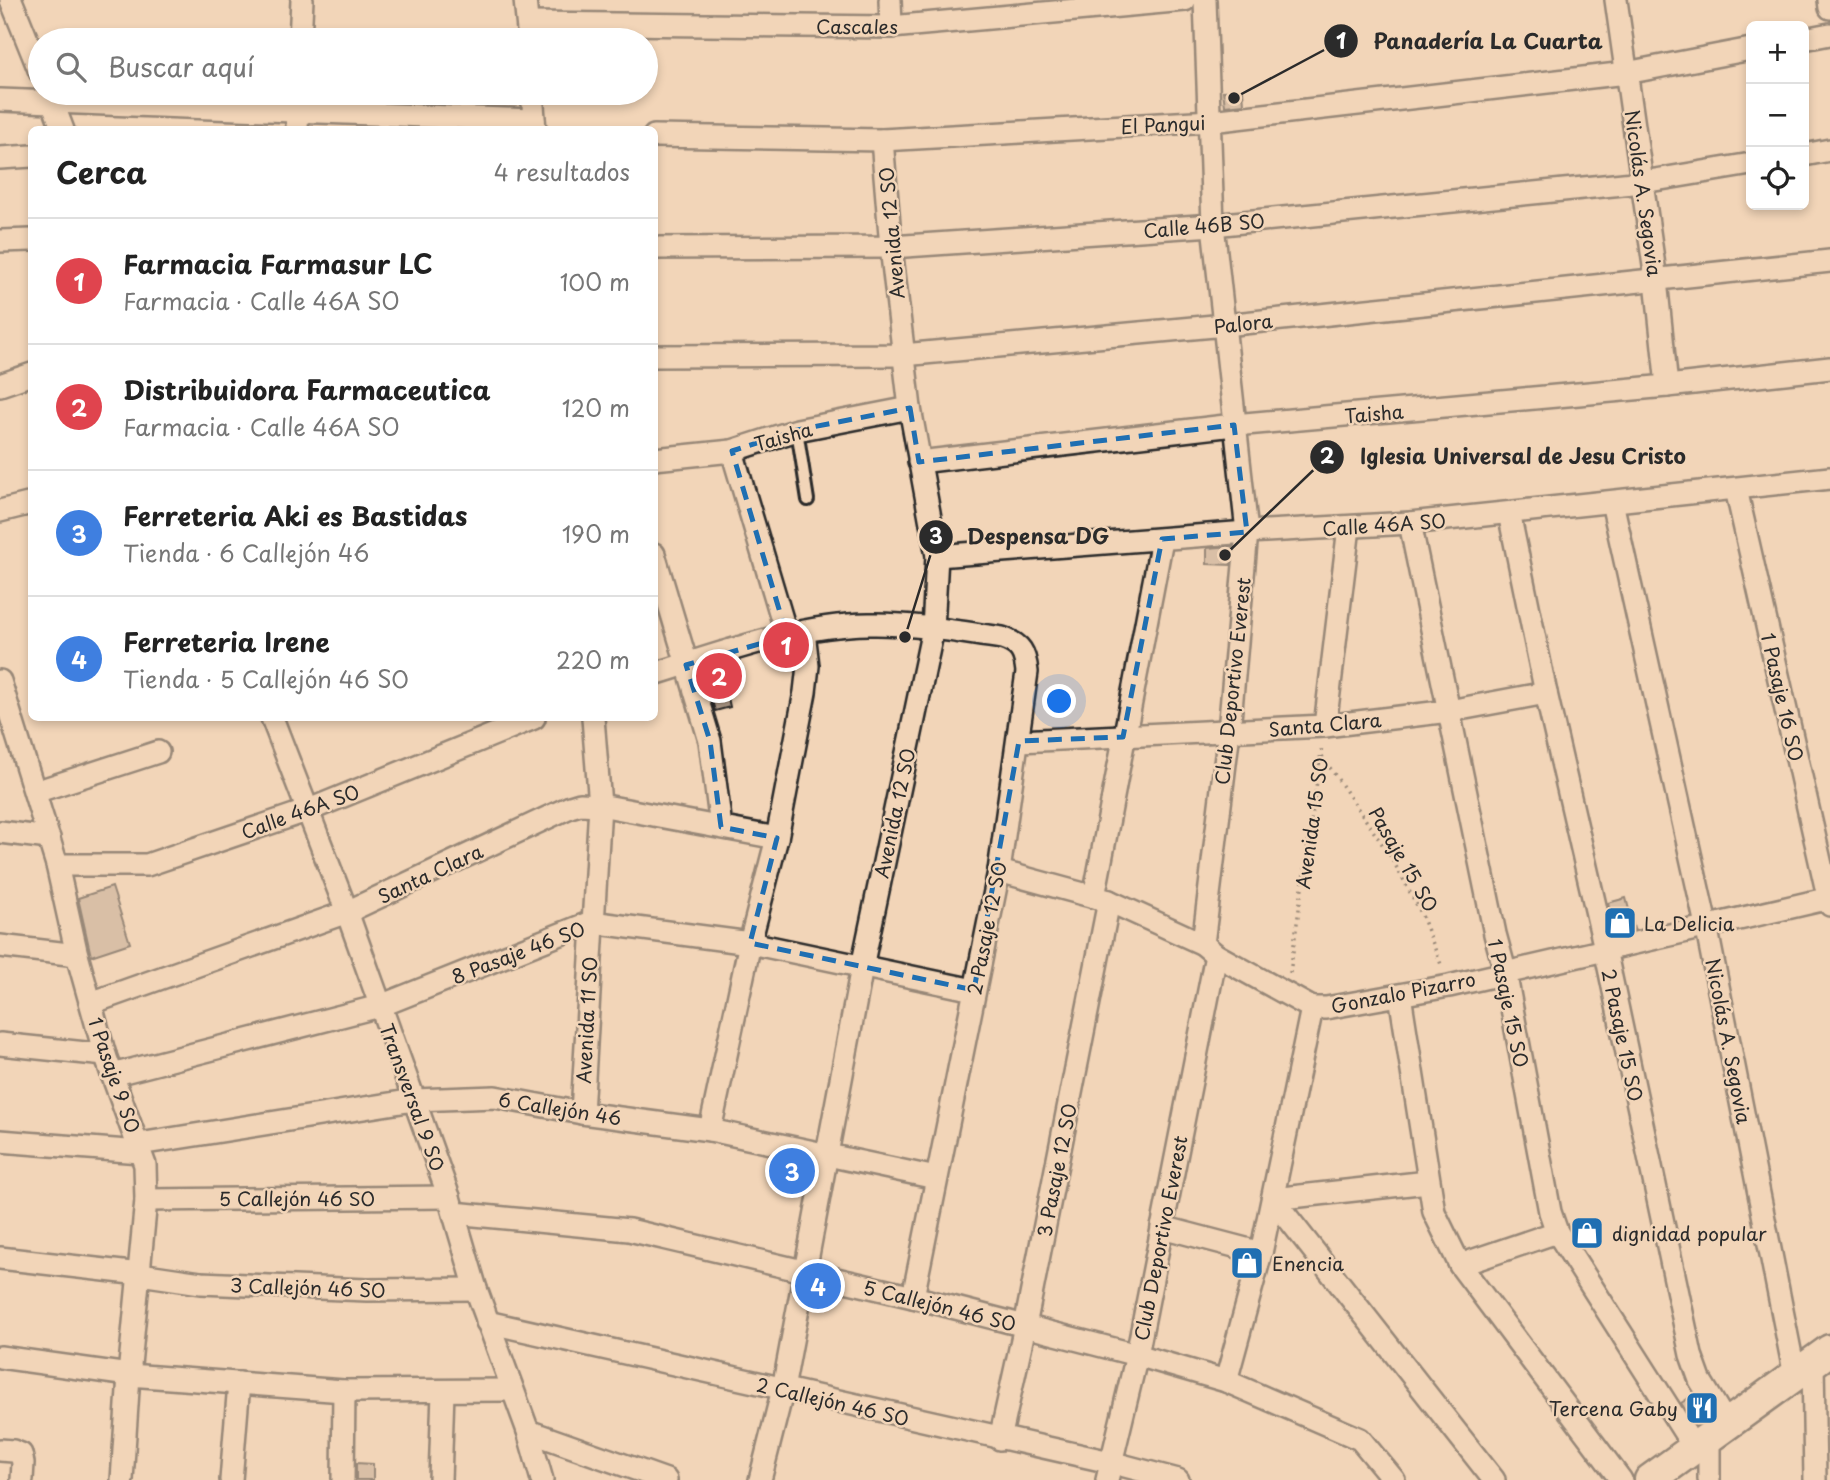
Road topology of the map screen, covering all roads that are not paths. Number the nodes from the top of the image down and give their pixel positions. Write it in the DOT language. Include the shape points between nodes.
graph roads {
  1 [pos="11,0"];
  2 [pos="302,0"];
  3 [pos="525,0"];
  4 [pos="890,0"];
  5 [pos="1185,0"];
  6 [pos="1205,0"];
  7 [pos="1616,0"];
  8 [pos="1829,0"];
  9 [pos="1071,6"];
  10 [pos="1830,8"];
  11 [pos="891,27"];
  12 [pos="301,28"];
  13 [pos="528,28"];
  14 [pos="658,30"];
  15 [pos="1830,34"];
  16 [pos="1809,38"];
  17 [pos="28,42"];
  18 [pos="1746,50"];
  19 [pos="1626,73"];
  20 [pos="28,99"];
  21 [pos="0,100"];
  22 [pos="54,105"];
  23 [pos="174,105"];
  24 [pos="533,105"];
  25 [pos="298,112"];
  26 [pos="1211,121"];
  27 [pos="534,125"];
  28 [pos="62,126"];
  29 [pos="658,136"];
  30 [pos="882,140"];
  31 [pos="1830,150"];
  32 [pos="1809,154"];
  33 [pos="28,156"];
  34 [pos="0,158"];
  35 [pos="1746,165"];
  36 [pos="1643,182"];
  37 [pos="1213,225"];
  38 [pos="28,240"];
  39 [pos="0,241"];
  40 [pos="891,247"];
  41 [pos="658,248"];
  42 [pos="1830,261"];
  43 [pos="1656,281"];
  44 [pos="1225,325"];
  45 [pos="904,355"];
  46 [pos="658,356"];
  47 [pos="1830,368"];
  48 [pos="28,375"];
  49 [pos="0,385"];
  50 [pos="1667,386"];
  51 [pos="910,408"];
  52 [pos="1234,425"];
  53 [pos="797,430"];
  54 [pos="732,451"];
  55 [pos="658,459"];
  56 [pos="919,462"];
  57 [pos="1830,478"];
  58 [pos="1736,489"];
  59 [pos="808,500"];
  60 [pos="1612,502"];
  61 [pos="28,504"];
  62 [pos="0,511"];
  63 [pos="1509,513"];
  64 [pos="1410,523"];
  65 [pos="1349,527"];
  66 [pos="1247,533"];
  67 [pos="1162,539"];
  68 [pos="937,556"];
  69 [pos="658,568"];
  70 [pos="933,629"];
  71 [pos="795,634"];
  72 [pos="686,664"];
  73 [pos="658,673"];
  74 [pos="0,681"];
  75 [pos="1546,692"];
  76 [pos="1449,711"];
  77 [pos="22,715"];
  78 [pos="273,721"];
  79 [pos="527,721"];
  80 [pos="593,721"];
  81 [pos="1325,726"];
  82 [pos="1229,731"];
  83 [pos="1123,737"];
  84 [pos="1019,741"];
  85 [pos="158,752"];
  86 [pos="35,792"];
  87 [pos="600,805"];
  88 [pos="309,810"];
  89 [pos="721,827"];
  90 [pos="0,832"];
  91 [pos="49,838"];
  92 [pos="777,838"];
  93 [pos="57,864"];
  94 [pos="999,871"];
  95 [pos="1102,899"];
  96 [pos="1830,900"];
  97 [pos="347,912"];
  98 [pos="591,922"];
  99 [pos="1706,925"];
  100 [pos="750,943"];
  101 [pos="0,946"];
  102 [pos="1210,949"];
  103 [pos="1605,949"];
  104 [pos="78,955"];
  105 [pos="862,967"];
  106 [pos="1505,971"];
  107 [pos="974,990"];
  108 [pos="1401,995"];
  109 [pos="91,1003"];
  110 [pos="380,1006"];
  111 [pos="1312,1008"];
  112 [pos="0,1044"];
  113 [pos="105,1055"];
  114 [pos="112,1075"];
  115 [pos="414,1100"];
  116 [pos="582,1113"];
  117 [pos="710,1130"];
  118 [pos="0,1141"];
  119 [pos="140,1148"];
  120 [pos="826,1153"];
  121 [pos="936,1178"];
  122 [pos="1428,1182"];
  123 [pos="1273,1199"];
  124 [pos="146,1200"];
  125 [pos="451,1205"];
  126 [pos="1162,1227"];
  127 [pos="1557,1232"];
  128 [pos="1261,1253"];
  129 [pos="0,1258"];
  130 [pos="1460,1265"];
  131 [pos="804,1273"];
  132 [pos="141,1274"];
  133 [pos="476,1289"];
  134 [pos="913,1297"];
  135 [pos="487,1322"];
  136 [pos="1025,1326"];
  137 [pos="1137,1355"];
  138 [pos="0,1357"];
  139 [pos="1813,1363"];
  140 [pos="129,1374"];
  141 [pos="1226,1381"];
  142 [pos="239,1383"];
  143 [pos="783,1389"];
  144 [pos="512,1390"];
  145 [pos="344,1391"];
  146 [pos="443,1392"];
  147 [pos="528,1431"];
  148 [pos="1000,1438"];
  149 [pos="1711,1438"];
  150 [pos="0,1450"];
  151 [pos="23,1471"];
  152 [pos="1109,1471"];
  153 [pos="122,1480"];
  154 [pos="231,1480"];
  155 [pos="343,1480"];
  156 [pos="440,1480"];
  157 [pos="542,1480"];
  158 [pos="666,1480"];
  159 [pos="760,1480"];
  160 [pos="1178,1480"];
  161 [pos="1394,1480"];
  162 [pos="1494,1480"];
  163 [pos="1621,1480"];
  164 [pos="1650,1480"];
  165 [pos="1709,1480"];
  166 [pos="1815,1480"];
  1 -- 17 [label="street"];
  2 -- 12 [label="street"];
  3 -- 13 [label="street"];
  4 -- 11 [label="street"];
  5 -- 9 [label="street, Cascales"];
  6 -- 26 [label="street, Club Deportivo Everest"];
  7 -- 19 [label="street, Nicolás A. Segovia"];
  8 -- 10 [label="street"];
  9 -- 11 [label="street, Cascales"];
  11 -- 14 [label="street, Cascales"];
  15 -- 16 [label="street"];
  18 -- 19 [label="street, El Pangui"];
  19 -- 26 [label="street, El Pangui"];
  19 -- 36 [label="street, Nicolás A. Segovia"];
  20 -- 21 [label="street"];
  22 -- 28 [label="street"];
  23 -- 25 [label="street"];
  24 -- 27 [label="street"];
  25 -- 27 [label="street"];
  26 -- 30 [label="street, El Pangui"];
  26 -- 37 [label="street, Club Deportivo Everest"];
  29 -- 30 [label="street, El Pangui"];
  30 -- 40 [label="street, Avenida 12 SO"];
  31 -- 32 [label="street"];
  33 -- 34 [label="street"];
  35 -- 36 [label="street, Calle 46B SO"];
  36 -- 37 [label="street, Calle 46B SO"];
  36 -- 43 [label="street, Nicolás A. Segovia"];
  37 -- 40 [label="street, Calle 46B SO"];
  37 -- 44 [label="street, Club Deportivo Everest"];
  38 -- 39 [label="street"];
  40 -- 41 [label="street, Calle 46B SO"];
  40 -- 45 [label="street, Avenida 12 SO"];
  42 -- 43 [label="street, Palora"];
  43 -- 44 [label="street, Palora"];
  43 -- 50 [label="street, Nicolás A. Segovia"];
  44 -- 45 [label="street, Palora"];
  44 -- 52 [label="street, Club Deportivo Everest"];
  45 -- 46 [label="street, Palora"];
  45 -- 51 [label="street, Avenida 12 SO"];
  47 -- 50 [label="street, Taisha"];
  48 -- 49 [label="street"];
  50 -- 52 [label="street, Taisha"];
  51 -- 53 [label="street, Taisha"];
  51 -- 56 [label="street, Avenida 12 SO"];
  52 -- 56 [label="street, Taisha"];
  52 -- 66 [label="street, Club Deportivo Everest"];
  53 -- 54 [label="street, Taisha"];
  53 -- 59 [label="lane"];
  54 -- 55 [label="street, Taisha"];
  54 -- 71 [label="street"];
  56 -- 68 [label="street, Avenida 12 SO"];
  57 -- 58 [label="street, Calle 46A SO"];
  58 -- 60 [label="street, Calle 46A SO"];
  58 -- 96 [label="street, 1 Pasaje 16 SO"];
  60 -- 63 [label="street, Calle 46A SO"];
  60 -- 99 [label="street, Nicolás A. Segovia"];
  61 -- 62 [label="street"];
  63 -- 64 [label="street, Calle 46A SO"];
  63 -- 75 [label="street, 2 Pasaje 15 SO"];
  64 -- 65 [label="street, Calle 46A SO"];
  64 -- 76 [label="street, 1 Pasaje 15 SO"];
  65 -- 66 [label="street, Calle 46A SO"];
  65 -- 81 [label="street"];
  66 -- 67 [label="street, Calle 46A SO"];
  66 -- 82 [label="street, Club Deportivo Everest"];
  67 -- 68 [label="street, Calle 46A SO"];
  67 -- 83 [label="street, 3 Pasaje 12 SO"];
  68 -- 70 [label="street, Avenida 12 SO"];
  69 -- 72 [label="street"];
  70 -- 71 [label="street" via="865,624"];
  70 -- 84 [label="street, 2 Pasaje 12 SO" via="1002,638 1022,649 1027,672"];
  70 -- 105 [label="street, Avenida 12 SO"];
  71 -- 72 [label="street"];
  71 -- 92 [label="street" via="808,666"];
  72 -- 73 [label="street"];
  72 -- 89 [label="street" via="710,741"];
  74 -- 77 [label="street, 1 Pasaje 9 SO"];
  75 -- 76 [label="street, Santa Clara"];
  75 -- 103 [label="street, 2 Pasaje 15 SO"];
  76 -- 81 [label="street, Santa Clara"];
  76 -- 106 [label="street, 1 Pasaje 15 SO"];
  77 -- 86 [label="street, 1 Pasaje 9 SO"];
  78 -- 88 [label="street, Transversal 9 SO"];
  79 -- 88 [label="street, Calle 46A SO"];
  80 -- 87 [label="street, Avenida 11 SO"];
  81 -- 82 [label="street, Santa Clara"];
  82 -- 83 [label="street, Santa Clara"];
  82 -- 102 [label="street, Club Deportivo Everest"];
  83 -- 84 [label="street, Santa Clara"];
  83 -- 95 [label="street, 3 Pasaje 12 SO"];
  84 -- 94 [label="street, 2 Pasaje 12 SO"];
  85 -- 86 [label="street"];
  86 -- 91 [label="street, 1 Pasaje 9 SO"];
  87 -- 89 [label="street, Santa Clara"];
  87 -- 97 [label="street, Santa Clara" via="570,807"];
  87 -- 98 [label="street, Avenida 11 SO"];
  88 -- 93 [label="street, Calle 46A SO" via="147,864"];
  88 -- 97 [label="street, Transversal 9 SO"];
  89 -- 92 [label="street, Santa Clara"];
  90 -- 91 [label="street"];
  91 -- 93 [label="street, 1 Pasaje 9 SO"];
  92 -- 100 [label="street"];
  93 -- 104 [label="street, 1 Pasaje 9 SO"];
  94 -- 95 [label="street, Gonzalo Pizarro"];
  94 -- 107 [label="street, 2 Pasaje 12 SO"];
  95 -- 102 [label="street, Gonzalo Pizarro"];
  95 -- 136 [label="street, 3 Pasaje 12 SO"];
  96 -- 99 [label="street, Gonzalo Pizarro"];
  97 -- 109 [label="street, Santa Clara"];
  97 -- 110 [label="street, Transversal 9 SO"];
  98 -- 100 [label="street, 8 Pasaje 46 SO"];
  98 -- 110 [label="street, 8 Pasaje 46 SO"];
  98 -- 116 [label="street, Avenida 11 SO"];
  99 -- 103 [label="street, Gonzalo Pizarro"];
  99 -- 139 [label="street, Nicolás A. Segovia"];
  100 -- 105 [label="street, 8 Pasaje 46 SO"];
  100 -- 117 [label="street"];
  101 -- 104 [label="street"];
  102 -- 111 [label="street, Gonzalo Pizarro"];
  102 -- 126 [label="street, Club Deportivo Everest"];
  103 -- 106 [label="street, Gonzalo Pizarro"];
  103 -- 149 [label="street, 2 Pasaje 15 SO"];
  104 -- 109 [label="street, 1 Pasaje 9 SO"];
  105 -- 107 [label="street, 8 Pasaje 46 SO"];
  105 -- 120 [label="street, Avenida 12 SO"];
  106 -- 108 [label="street, Gonzalo Pizarro"];
  106 -- 127 [label="street, 1 Pasaje 15 SO"];
  107 -- 121 [label="street, 2 Pasaje 12 SO"];
  108 -- 111 [label="street, Gonzalo Pizarro"];
  108 -- 122 [label="street"];
  109 -- 113 [label="street, 1 Pasaje 9 SO"];
  110 -- 114 [label="street, 8 Pasaje 46 SO"];
  110 -- 115 [label="street, Transversal 9 SO"];
  111 -- 123 [label="street"];
  112 -- 113 [label="street"];
  113 -- 114 [label="street, 1 Pasaje 9 SO"];
  114 -- 119 [label="street, 1 Pasaje 9 SO"];
  115 -- 116 [label="street, 6 Callejón 46" via="495,1097"];
  115 -- 119 [label="street, 6 Callejón 46"];
  115 -- 125 [label="street, Transversal 9 SO"];
  116 -- 117 [label="street, 6 Callejón 46"];
  117 -- 120 [label="street, 6 Callejón 46"];
  118 -- 119 [label="street"];
  119 -- 124 [label="street, 1 Pasaje 9 SO"];
  120 -- 121 [label="street, 6 Callejón 46"];
  120 -- 131 [label="street, Avenida 12 SO"];
  121 -- 134 [label="street, 2 Pasaje 12 SO"];
  122 -- 123 [label="street"];
  122 -- 130 [label="street" via="1434,1212"];
  123 -- 128 [label="street"];
  123 -- 162 [label="street"];
  124 -- 125 [label="street, 5 Callejón 46 SO"];
  124 -- 132 [label="street, 1 Pasaje 9 SO"];
  125 -- 131 [label="street, 5 Callejón 46 SO" via="629,1230"];
  125 -- 133 [label="street, Transversal 9 SO"];
  126 -- 128 [label="street"];
  126 -- 137 [label="street, Club Deportivo Everest"];
  127 -- 130 [label="street"];
  127 -- 149 [label="street, 1 Pasaje 15 SO"];
  128 -- 141 [label="street"];
  129 -- 132 [label="street, 3 Callejón 46 SO"];
  130 -- 163 [label="street"];
  131 -- 134 [label="street, 5 Callejón 46 SO"];
  131 -- 143 [label="street, Avenida 12 SO"];
  132 -- 133 [label="street, 3 Callejón 46 SO" via="201,1283"];
  132 -- 140 [label="street, 1 Pasaje 9 SO"];
  133 -- 135 [label="street, Transversal 9 SO"];
  134 -- 136 [label="street, 5 Callejón 46 SO"];
  135 -- 143 [label="street, 2 Callejón 46 SO"];
  135 -- 144 [label="street, Transversal 9 SO"];
  136 -- 137 [label="street, 5 Callejón 46 SO"];
  136 -- 148 [label="street, 3 Pasaje 12 SO"];
  137 -- 141 [label="street, 5 Callejón 46 SO"];
  137 -- 152 [label="street, Club Deportivo Everest"];
  138 -- 140 [label="street"];
  139 -- 149 [label="street"];
  139 -- 166 [label="street, Nicolás A. Segovia"];
  140 -- 142 [label="street"];
  140 -- 153 [label="street, 1 Pasaje 9 SO"];
  141 -- 161 [label="street, 5 Callejón 46 SO" via="1360,1439"];
  142 -- 145 [label="street"];
  142 -- 154 [label="street"];
  143 -- 148 [label="street, 2 Callejón 46 SO"];
  143 -- 159 [label="street, Avenida 12 SO"];
  144 -- 146 [label="street"];
  144 -- 147 [label="street, Transversal 9 SO"];
  145 -- 146 [label="street"];
  145 -- 155 [label="street"];
  146 -- 156 [label="street"];
  147 -- 157 [label="street, Transversal 9 SO"];
  147 -- 158 [label="street"];
  148 -- 152 [label="street, 2 Callejón 46 SO"];
  149 -- 164 [label="street"];
  149 -- 165 [label="street"];
  150 -- 151 [label="street" via="21,1454"];
  152 -- 160 [label="street, 2 Callejón 46 SO"];
}
